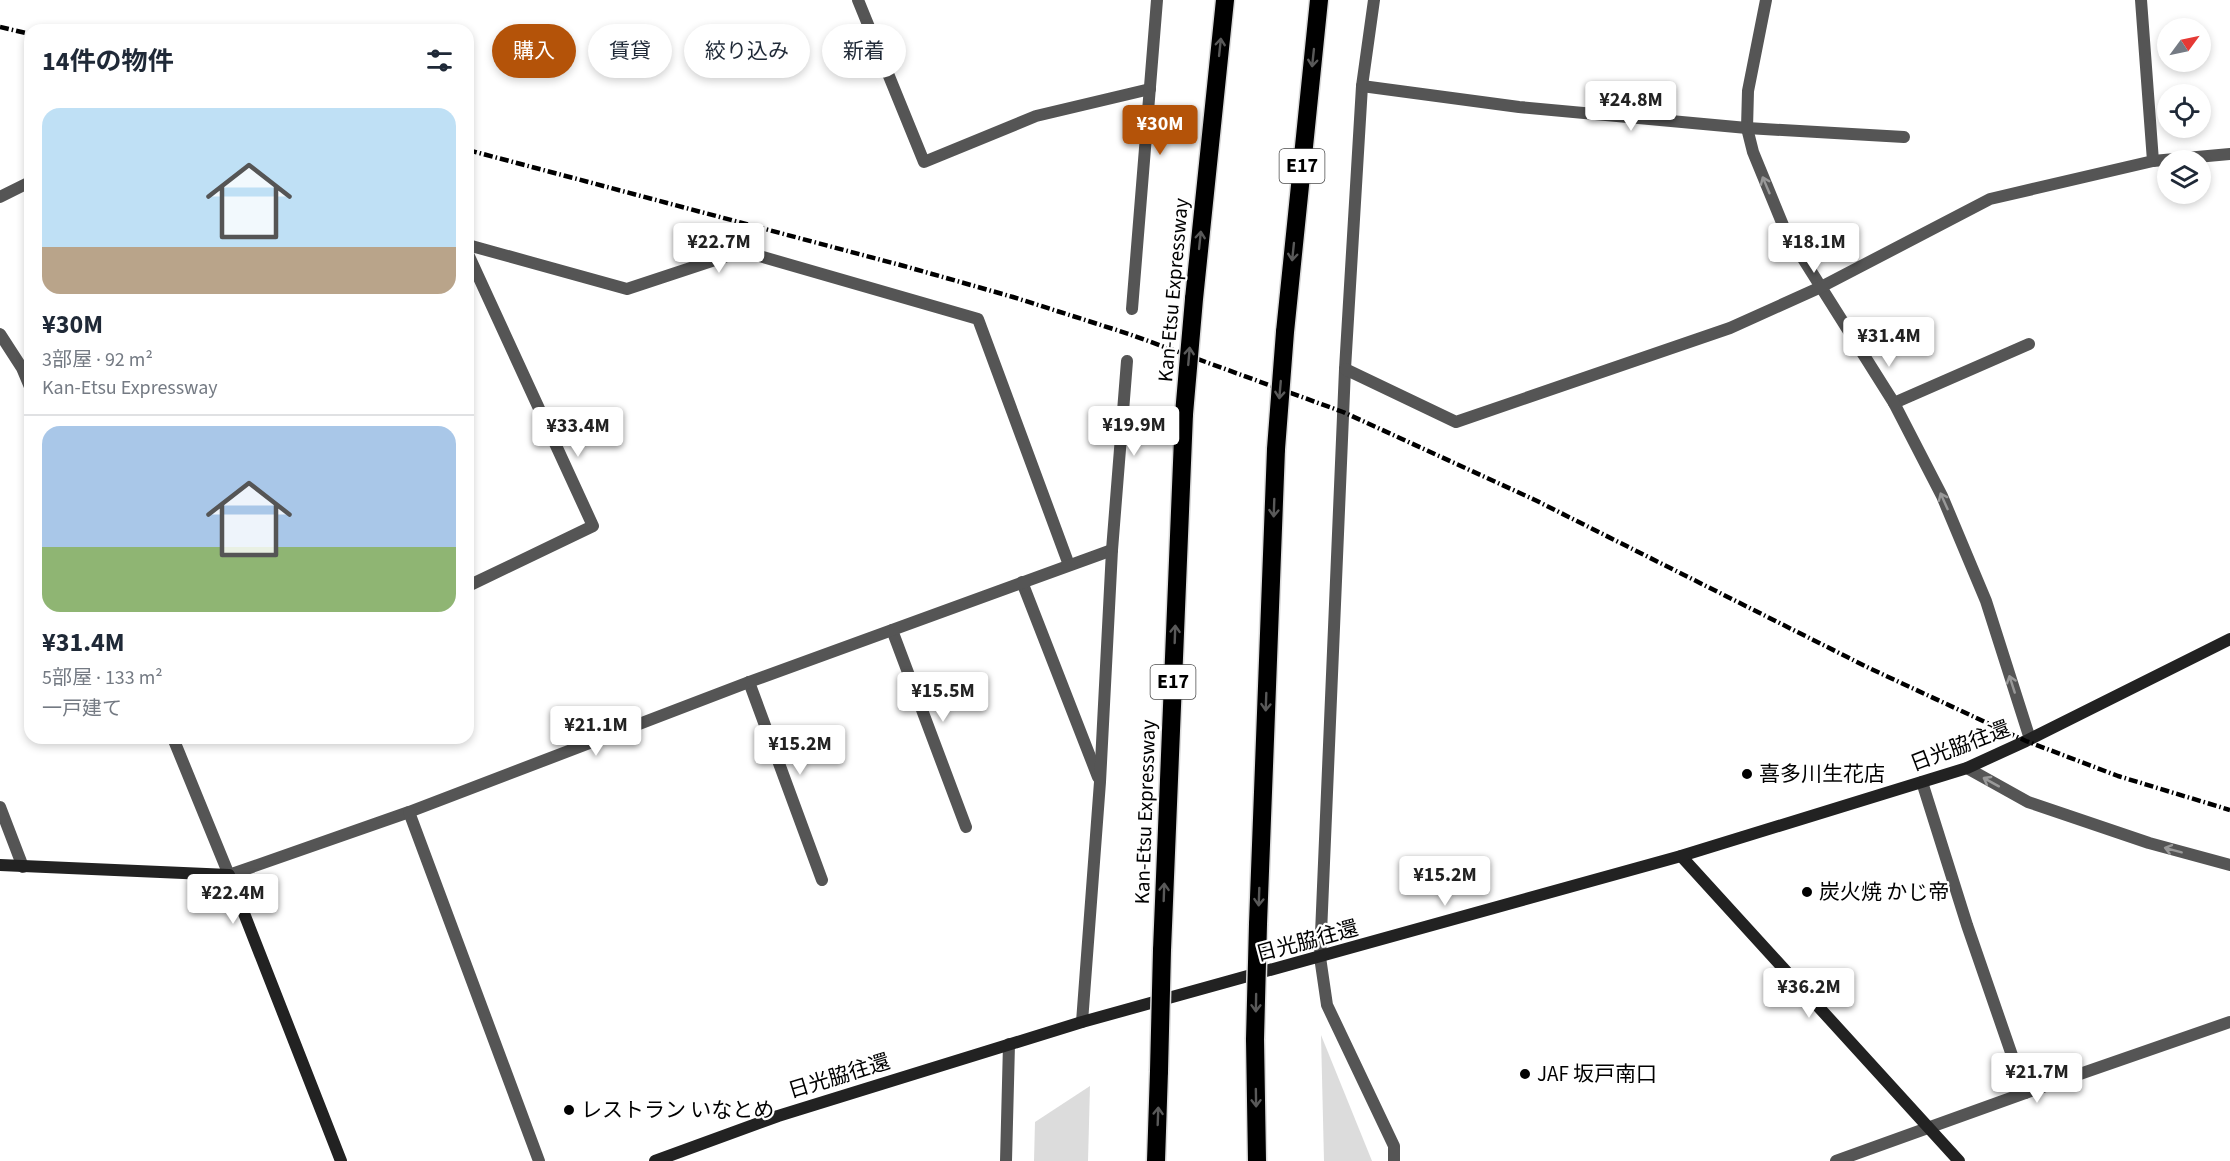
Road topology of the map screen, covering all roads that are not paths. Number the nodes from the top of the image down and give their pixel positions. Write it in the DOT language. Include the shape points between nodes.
graph roads {
  1 [pos="858,0"];
  2 [pos="1157,0"];
  3 [pos="1225,0"];
  4 [pos="1319,0"];
  5 [pos="1374,0"];
  6 [pos="1766,0"];
  7 [pos="2141,0"];
  8 [pos="1362,86"];
  9 [pos="1150,89"];
  10 [pos="1747,128"];
  11 [pos="1904,137"];
  12 [pos="2230,154"];
  13 [pos="2153,161"];
  14 [pos="24,185"];
  15 [pos="0,197"];
  16 [pos="474,247"];
  17 [pos="474,267"];
  18 [pos="1821,287"];
  19 [pos="1132,309"];
  20 [pos="0,334"];
  21 [pos="2029,344"];
  22 [pos="1127,361"];
  23 [pos="1345,369"];
  24 [pos="24,373"];
  25 [pos="1894,403"];
  26 [pos="1112,550"];
  27 [pos="1069,565"];
  28 [pos="1022,582"];
  29 [pos="474,583"];
  30 [pos="892,630"];
  31 [pos="2230,639"];
  32 [pos="749,682"];
  33 [pos="2030,739"];
  34 [pos="176,744"];
  35 [pos="1967,768"];
  36 [pos="1100,782"];
  37 [pos="1922,782"];
  38 [pos="0,807"];
  39 [pos="408,812"];
  40 [pos="966,827"];
  41 [pos="1681,856"];
  42 [pos="0,865"];
  43 [pos="2230,865"];
  44 [pos="23,867"];
  45 [pos="230,874"];
  46 [pos="822,880"];
  47 [pos="1320,957"];
  48 [pos="1082,1022"];
  49 [pos="2230,1022"];
  50 [pos="1009,1044"];
  51 [pos="2025,1093"];
  52 [pos="1928,1128"];
  53 [pos="1394,1146"];
  54 [pos="341,1161"];
  55 [pos="539,1161"];
  56 [pos="655,1161"];
  57 [pos="1006,1161"];
  58 [pos="1156,1161"];
  59 [pos="1257,1161"];
  60 [pos="1394,1161"];
  61 [pos="1404,1161"];
  62 [pos="1836,1161"];
  63 [pos="1959,1161"];
  1 -- 9 [label="street" via="924,162 1036,116"];
  2 -- 9 [label="street"];
  58 -- 3 [label="highway, Kan-Etsu Expressway / E17, one-way, bridge" via="1184,414"];
  4 -- 59 [label="highway, E17, one-way, bridge" via="1276,449 1255,1039"];
  5 -- 8 [label="street"];
  6 -- 10 [label="street" via="1748,91"];
  7 -- 13 [label="street"];
  8 -- 10 [label="street" via="1518,107"];
  8 -- 23 [label="street"];
  9 -- 19 [label="street"];
  10 -- 11 [label="street"];
  18 -- 10 [label="street, one-way" via="1785,230"];
  12 -- 13 [label="street"];
  13 -- 18 [label="street" via="1990,199"];
  14 -- 15 [label="street"];
  16 -- 27 [label="street" via="627,289 742,251 978,319"];
  17 -- 29 [label="street" via="593,526"];
  18 -- 23 [label="street" via="1730,328 1456,422"];
  18 -- 25 [label="street"];
  20 -- 24 [label="street"];
  21 -- 25 [label="street"];
  22 -- 26 [label="street"];
  23 -- 47 [label="street"];
  33 -- 25 [label="street, one-way" via="1986,601 1942,496"];
  26 -- 27 [label="street"];
  26 -- 36 [label="street"];
  27 -- 28 [label="street"];
  28 -- 30 [label="street"];
  28 -- 36 [label="street"];
  30 -- 32 [label="street"];
  30 -- 40 [label="street"];
  31 -- 33 [label="street, 日光脇往還"];
  32 -- 39 [label="street"];
  32 -- 46 [label="street"];
  33 -- 35 [label="street, 日光脇往還"];
  34 -- 45 [label="street"];
  35 -- 37 [label="street, 日光脇往還"];
  43 -- 35 [label="street, one-way" via="2149,843 2028,802"];
  36 -- 48 [label="street"];
  37 -- 41 [label="street, 日光脇往還"];
  37 -- 51 [label="street"];
  38 -- 44 [label="street"];
  39 -- 45 [label="street"];
  39 -- 55 [label="street"];
  41 -- 47 [label="street, 日光脇往還"];
  41 -- 52 [label="street"];
  42 -- 44 [label="street"];
  44 -- 45 [label="street"];
  45 -- 54 [label="street"];
  47 -- 48 [label="street, 日光脇往還"];
  47 -- 53 [label="street" via="1328,1005"];
  48 -- 50 [label="street, 日光脇往還"];
  49 -- 51 [label="street"];
  50 -- 56 [label="street, 日光脇往還" via="778,1116"];
  50 -- 57 [label="street"];
  51 -- 52 [label="street"];
  52 -- 62 [label="street"];
  52 -- 63 [label="street"];
  53 -- 60 [label="street"];
  53 -- 61 [label="street"];
}
